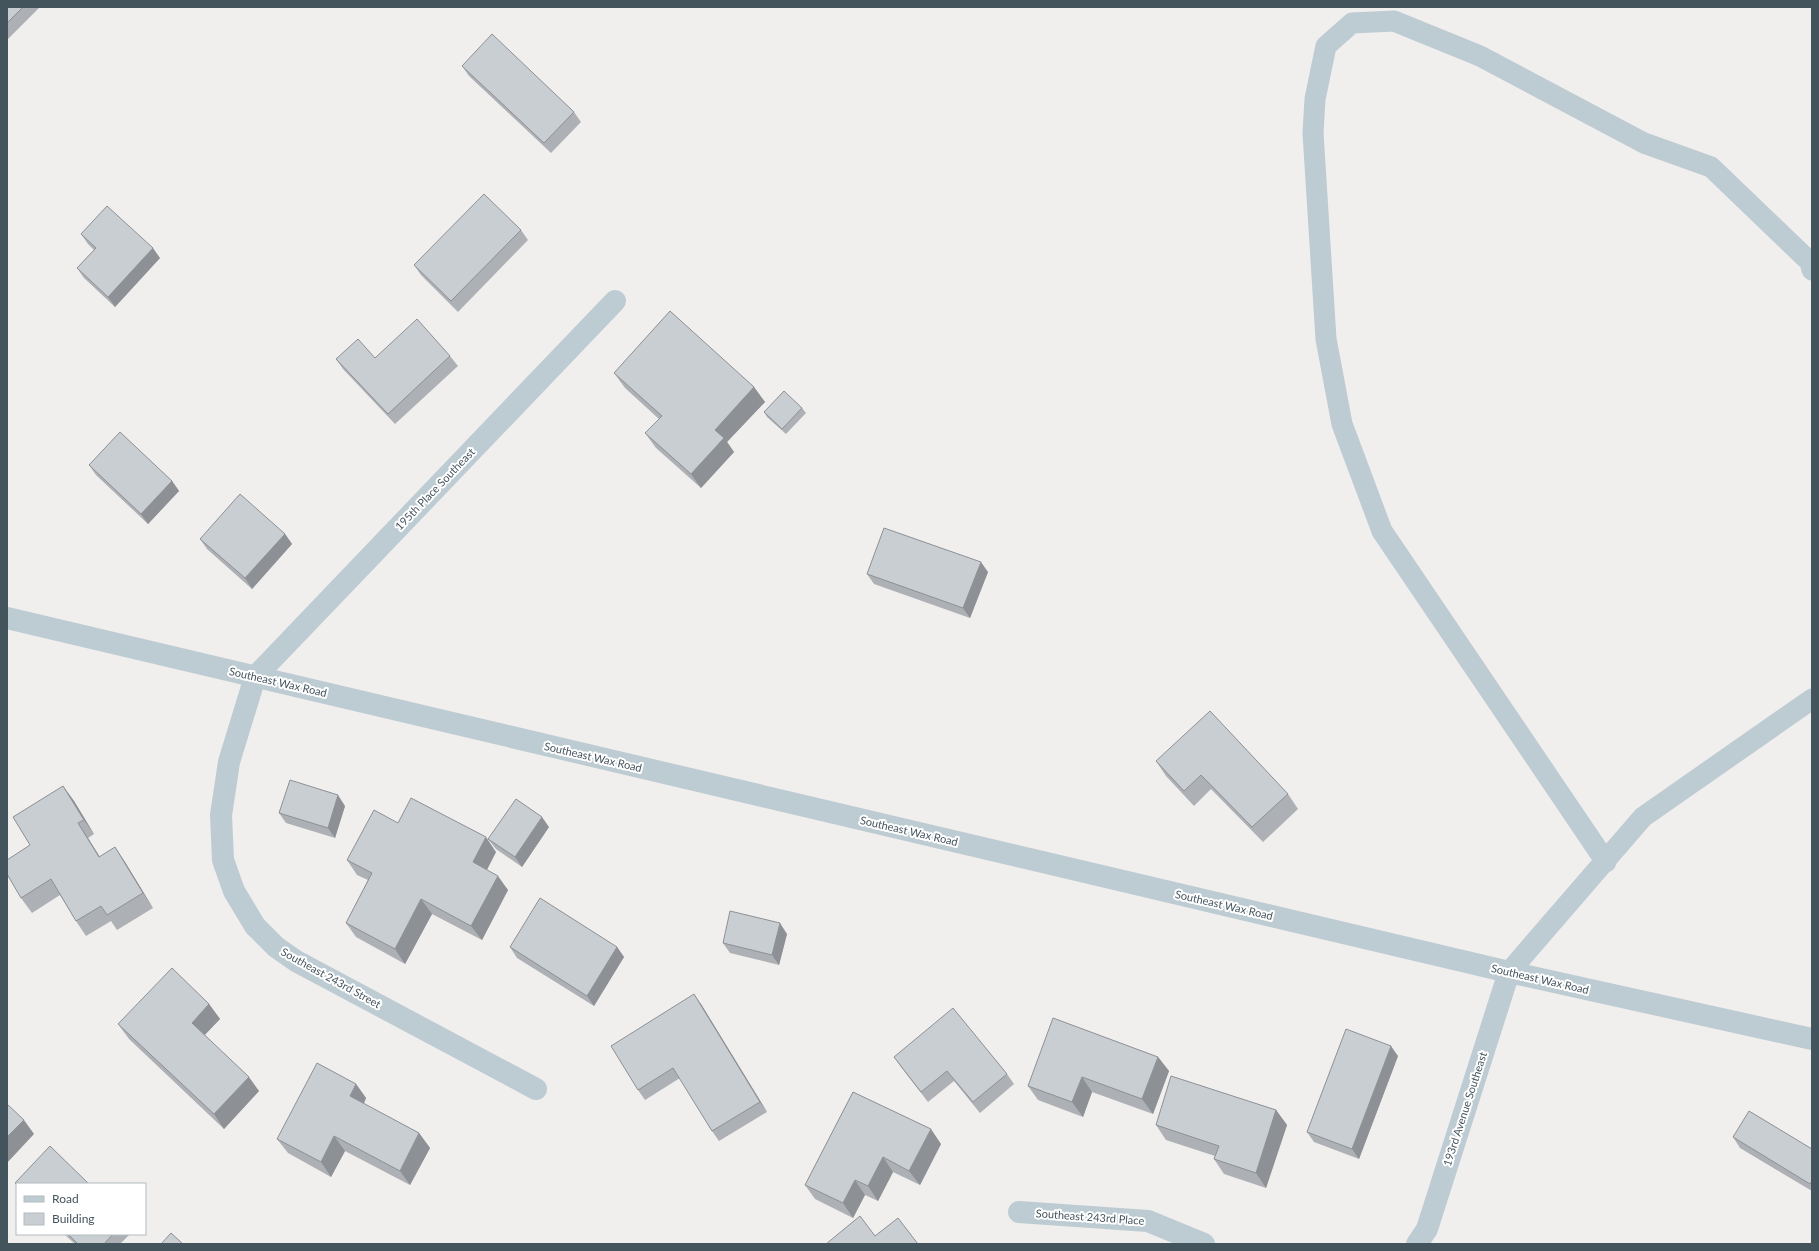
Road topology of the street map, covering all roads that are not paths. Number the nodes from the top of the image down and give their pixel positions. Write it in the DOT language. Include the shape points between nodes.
graph roads {
  1 [pos="1812,270"];
  2 [pos="615,301"];
  3 [pos="7,618"];
  4 [pos="255,677"];
  5 [pos="1812,699"];
  6 [pos="1606,862"];
  7 [pos="1510,972"];
  8 [pos="1812,1039"];
  9 [pos="536,1089"];
  10 [pos="1019,1212"];
  11 [pos="1204,1244"];
  12 [pos="1417,1244"];
  1 -- 6 [label="lane" via="1810,262 1711,167 1644,143 1480,56 1394,21 1352,23 1326,46 1315,99 1313,133 1326,339 1342,424 1382,531"];
  2 -- 4 [label="street, 195th Place Southeast"];
  3 -- 4 [label="street, Southeast Wax Road"];
  4 -- 7 [label="street, Southeast Wax Road"];
  4 -- 9 [label="street, Southeast 243rd Street" via="229,762 221,815 223,860 234,891 254,926 276,947 296,961"];
  5 -- 6 [label="lane" via="1643,817"];
  6 -- 7 [label="lane"];
  7 -- 8 [label="street, Southeast Wax Road"];
  7 -- 12 [label="street, 193rd Avenue Southeast" via="1426,1229"];
  10 -- 11 [label="street, Southeast 243rd Place" via="1148,1221"];
}
